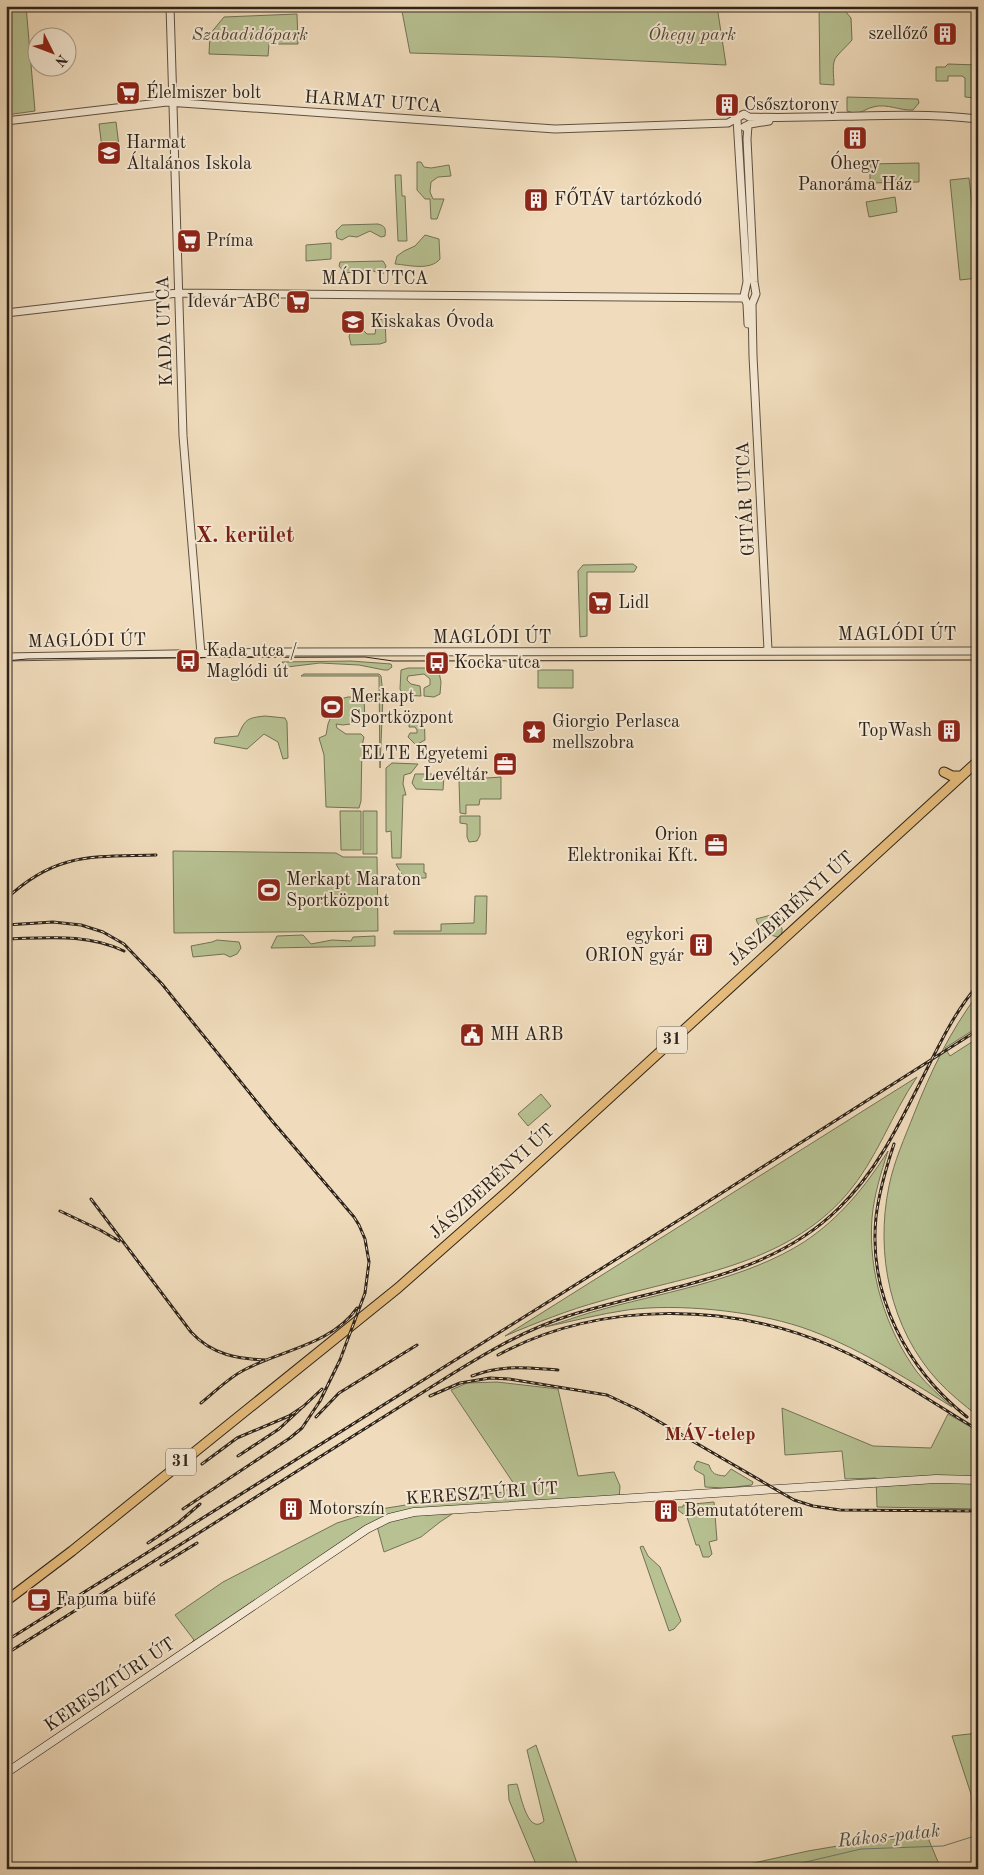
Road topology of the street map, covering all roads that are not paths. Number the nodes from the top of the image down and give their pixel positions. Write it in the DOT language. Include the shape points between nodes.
graph roads {
  1 [pos="170,6"];
  2 [pos="173,103"];
  3 [pos="978,119"];
  4 [pos="738,121"];
  5 [pos="6,122"];
  6 [pos="749,122"];
  7 [pos="178,293"];
  8 [pos="749,296"];
  9 [pos="6,313"];
  10 [pos="768,650"];
  11 [pos="978,651"];
  12 [pos="201,654"];
  13 [pos="6,657"];
  14 [pos="978,761"];
  15 [pos="944,772"];
  16 [pos="961,776"];
  17 [pos="978,1480"];
  18 [pos="6,1601"];
  19 [pos="6,1773"];
  1 -- 2 [label="street, KADA UTCA"];
  2 -- 4 [label="street, HARMAT UTCA" via="555,129"];
  2 -- 5 [label="street, HARMAT UTCA"];
  2 -- 7 [label="street, KADA UTCA"];
  3 -- 6 [label="street, HARMAT UTCA" via="911,114"];
  4 -- 6 [label="street, HARMAT UTCA" via="742,128"];
  4 -- 6 [label="street, HARMAT UTCA" via="741,115"];
  4 -- 8 [label="street, GITÁR UTCA"];
  6 -- 8 [label="street, GITÁR UTCA"];
  7 -- 8 [label="street, MÁDI UTCA"];
  7 -- 9 [label="street, MÁDI UTCA"];
  7 -- 12 [label="street, KADA UTCA" via="183,436"];
  8 -- 10 [label="street, GITÁR UTCA" via="748,331 753,346"];
  10 -- 11 [label="street, MAGLÓDI ÚT"];
  10 -- 12 [label="street, MAGLÓDI ÚT"];
  12 -- 13 [label="street, MAGLÓDI ÚT"];
  14 -- 16 [label="main road, JÁSZBERÉNYI ÚT / 31"];
  15 -- 16 [label="main road"];
  16 -- 18 [label="main road, JÁSZBERÉNYI ÚT / 31" via="402,1284 79,1546"];
  17 -- 19 [label="main road, KERESZTÚRI ÚT" via="936,1479 811,1486 414,1512 389,1518"];
}
